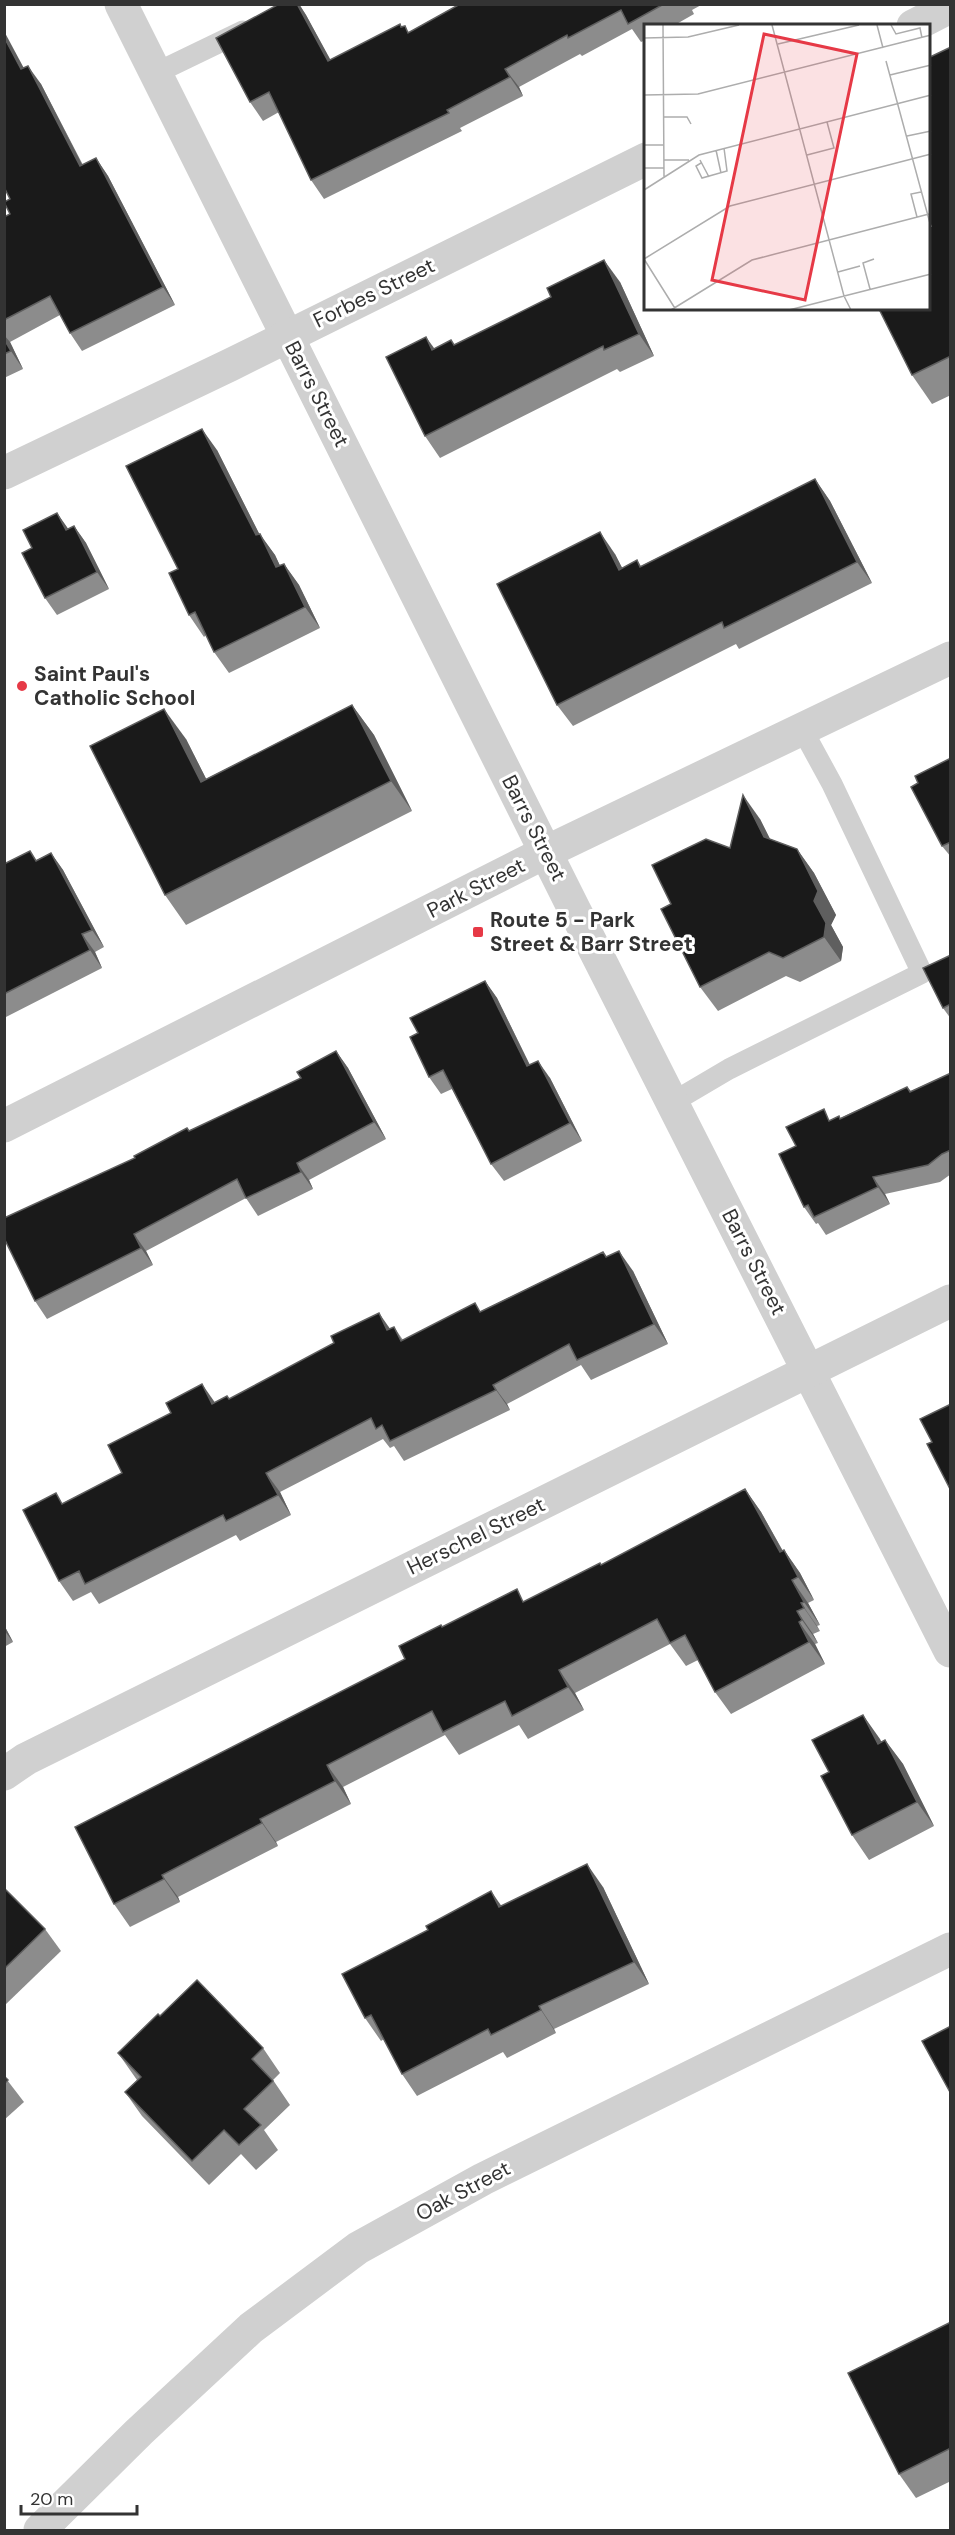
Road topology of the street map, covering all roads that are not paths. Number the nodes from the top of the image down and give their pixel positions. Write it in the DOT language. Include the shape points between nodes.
graph roads {
  1 [pos="121,4"];
  2 [pos="951,7"];
  3 [pos="266,20"];
  4 [pos="917,24"];
  5 [pos="156,73"];
  6 [pos="644,160"];
  7 [pos="288,336"];
  8 [pos="4,473"];
  9 [pos="951,658"];
  10 [pos="802,729"];
  11 [pos="546,852"];
  12 [pos="673,1102"];
  13 [pos="4,1126"];
  14 [pos="951,1301"];
  15 [pos="810,1371"];
  16 [pos="951,1651"];
  17 [pos="4,1774"];
  18 [pos="951,1949"];
  19 [pos="40,2530"];
  1 -- 5 [label="street, Barrs Street"];
  2 -- 4 [label="street"];
  3 -- 5 [label="lane"];
  5 -- 7 [label="street, Barrs Street"];
  6 -- 7 [label="street, Forbes Street"];
  7 -- 8 [label="street, Forbes Street"];
  7 -- 11 [label="street, Barrs Street"];
  9 -- 10 [label="street, Park Street"];
  10 -- 11 [label="street, Park Street"];
  10 -- 12 [label="lane" via="922,973 729,1069"];
  11 -- 12 [label="street, Barrs Street"];
  11 -- 13 [label="street, Park Street"];
  12 -- 15 [label="street, Barrs Street"];
  14 -- 15 [label="street, Herschel Street"];
  15 -- 16 [label="street, Barrs Street"];
  15 -- 17 [label="street, Herschel Street" via="26,1759"];
  18 -- 19 [label="street, Oak Street" via="483,2179 358,2248 251,2328"];
}
